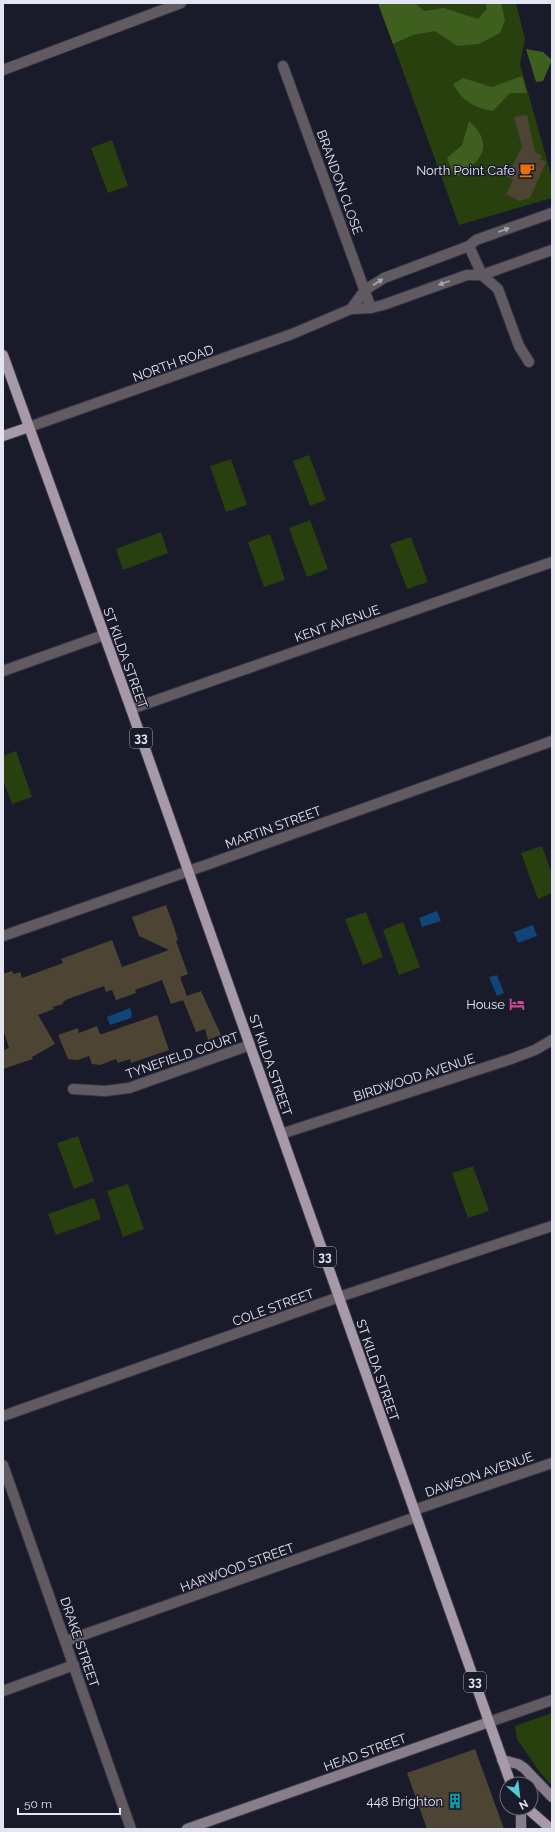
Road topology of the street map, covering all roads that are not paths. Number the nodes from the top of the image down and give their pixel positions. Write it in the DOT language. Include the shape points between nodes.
graph roads {
  1 [pos="181,3"];
  2 [pos="283,66"];
  3 [pos="3,70"];
  4 [pos="552,213"];
  5 [pos="469,246"];
  6 [pos="552,250"];
  7 [pos="482,274"];
  8 [pos="365,290"];
  9 [pos="351,308"];
  10 [pos="371,308"];
  11 [pos="3,355"];
  12 [pos="529,362"];
  13 [pos="29,427"];
  14 [pos="3,436"];
  15 [pos="552,562"];
  16 [pos="104,635"];
  17 [pos="3,671"];
  18 [pos="131,709"];
  19 [pos="552,741"];
  20 [pos="188,872"];
  21 [pos="3,936"];
  22 [pos="552,1040"];
  23 [pos="250,1045"];
  24 [pos="73,1089"];
  25 [pos="281,1134"];
  26 [pos="552,1226"];
  27 [pos="339,1297"];
  28 [pos="3,1416"];
  29 [pos="552,1463"];
  30 [pos="3,1465"];
  31 [pos="415,1514"];
  32 [pos="66,1642"];
  33 [pos="74,1665"];
  34 [pos="3,1691"];
  35 [pos="552,1700"];
  36 [pos="489,1722"];
  37 [pos="502,1760"];
  38 [pos="508,1776"];
  39 [pos="552,1797"];
  40 [pos="521,1816"];
  41 [pos="536,1816"];
  42 [pos="191,1828"];
  43 [pos="132,1829"];
  44 [pos="521,1829"];
  45 [pos="551,1829"];
  1 -- 3 [label="street"];
  2 -- 8 [label="street, BRANDON CLOSE"];
  5 -- 4 [label="street, NORTH ROAD, one-way" via="476,240"];
  5 -- 7 [label="street"];
  8 -- 5 [label="street, NORTH ROAD, one-way" via="384,278"];
  6 -- 7 [label="street, NORTH ROAD"];
  7 -- 10 [label="street, NORTH ROAD, one-way" via="468,275"];
  7 -- 12 [label="street" via="498,289 519,346"];
  8 -- 9 [label="street, NORTH ROAD"];
  8 -- 10 [label="street, BRANDON CLOSE"];
  9 -- 10 [label="street, NORTH ROAD"];
  9 -- 13 [label="street, NORTH ROAD" via="292,334"];
  11 -- 13 [label="main road, ST KILDA STREET / 33"];
  13 -- 14 [label="main road, NORTH ROAD"];
  13 -- 16 [label="main road, ST KILDA STREET / 33"];
  15 -- 18 [label="street, KENT AVENUE"];
  16 -- 17 [label="street"];
  16 -- 18 [label="main road, ST KILDA STREET / 33"];
  18 -- 20 [label="main road, ST KILDA STREET / 33"];
  19 -- 20 [label="street, MARTIN STREET"];
  20 -- 21 [label="street, MARTIN STREET"];
  20 -- 23 [label="main road, ST KILDA STREET / 33"];
  22 -- 25 [label="street, BIRDWOOD AVENUE" via="511,1059"];
  23 -- 24 [label="street, TYNEFIELD COURT" via="129,1088 105,1091"];
  23 -- 25 [label="main road, ST KILDA STREET / 33"];
  25 -- 27 [label="main road, ST KILDA STREET / 33"];
  26 -- 27 [label="street, COLE STREET"];
  27 -- 28 [label="street, COLE STREET"];
  27 -- 31 [label="main road, ST KILDA STREET / 33"];
  29 -- 31 [label="street, DAWSON AVENUE"];
  30 -- 32 [label="street, DRAKE STREET"];
  31 -- 32 [label="street, HARWOOD STREET"];
  31 -- 36 [label="main road, ST KILDA STREET / 33"];
  32 -- 33 [label="street, DRAKE STREET"];
  33 -- 34 [label="street"];
  33 -- 43 [label="street, DRAKE STREET"];
  35 -- 36 [label="street, HEAD STREET"];
  36 -- 37 [label="main road, ST KILDA STREET / 33"];
  36 -- 42 [label="street, HEAD STREET"];
  37 -- 38 [label="main road, ST KILDA STREET / 33"];
  37 -- 39 [label="street" via="524,1768"];
  40 -- 44 [label="street"];
  41 -- 45 [label="main road"];
}
